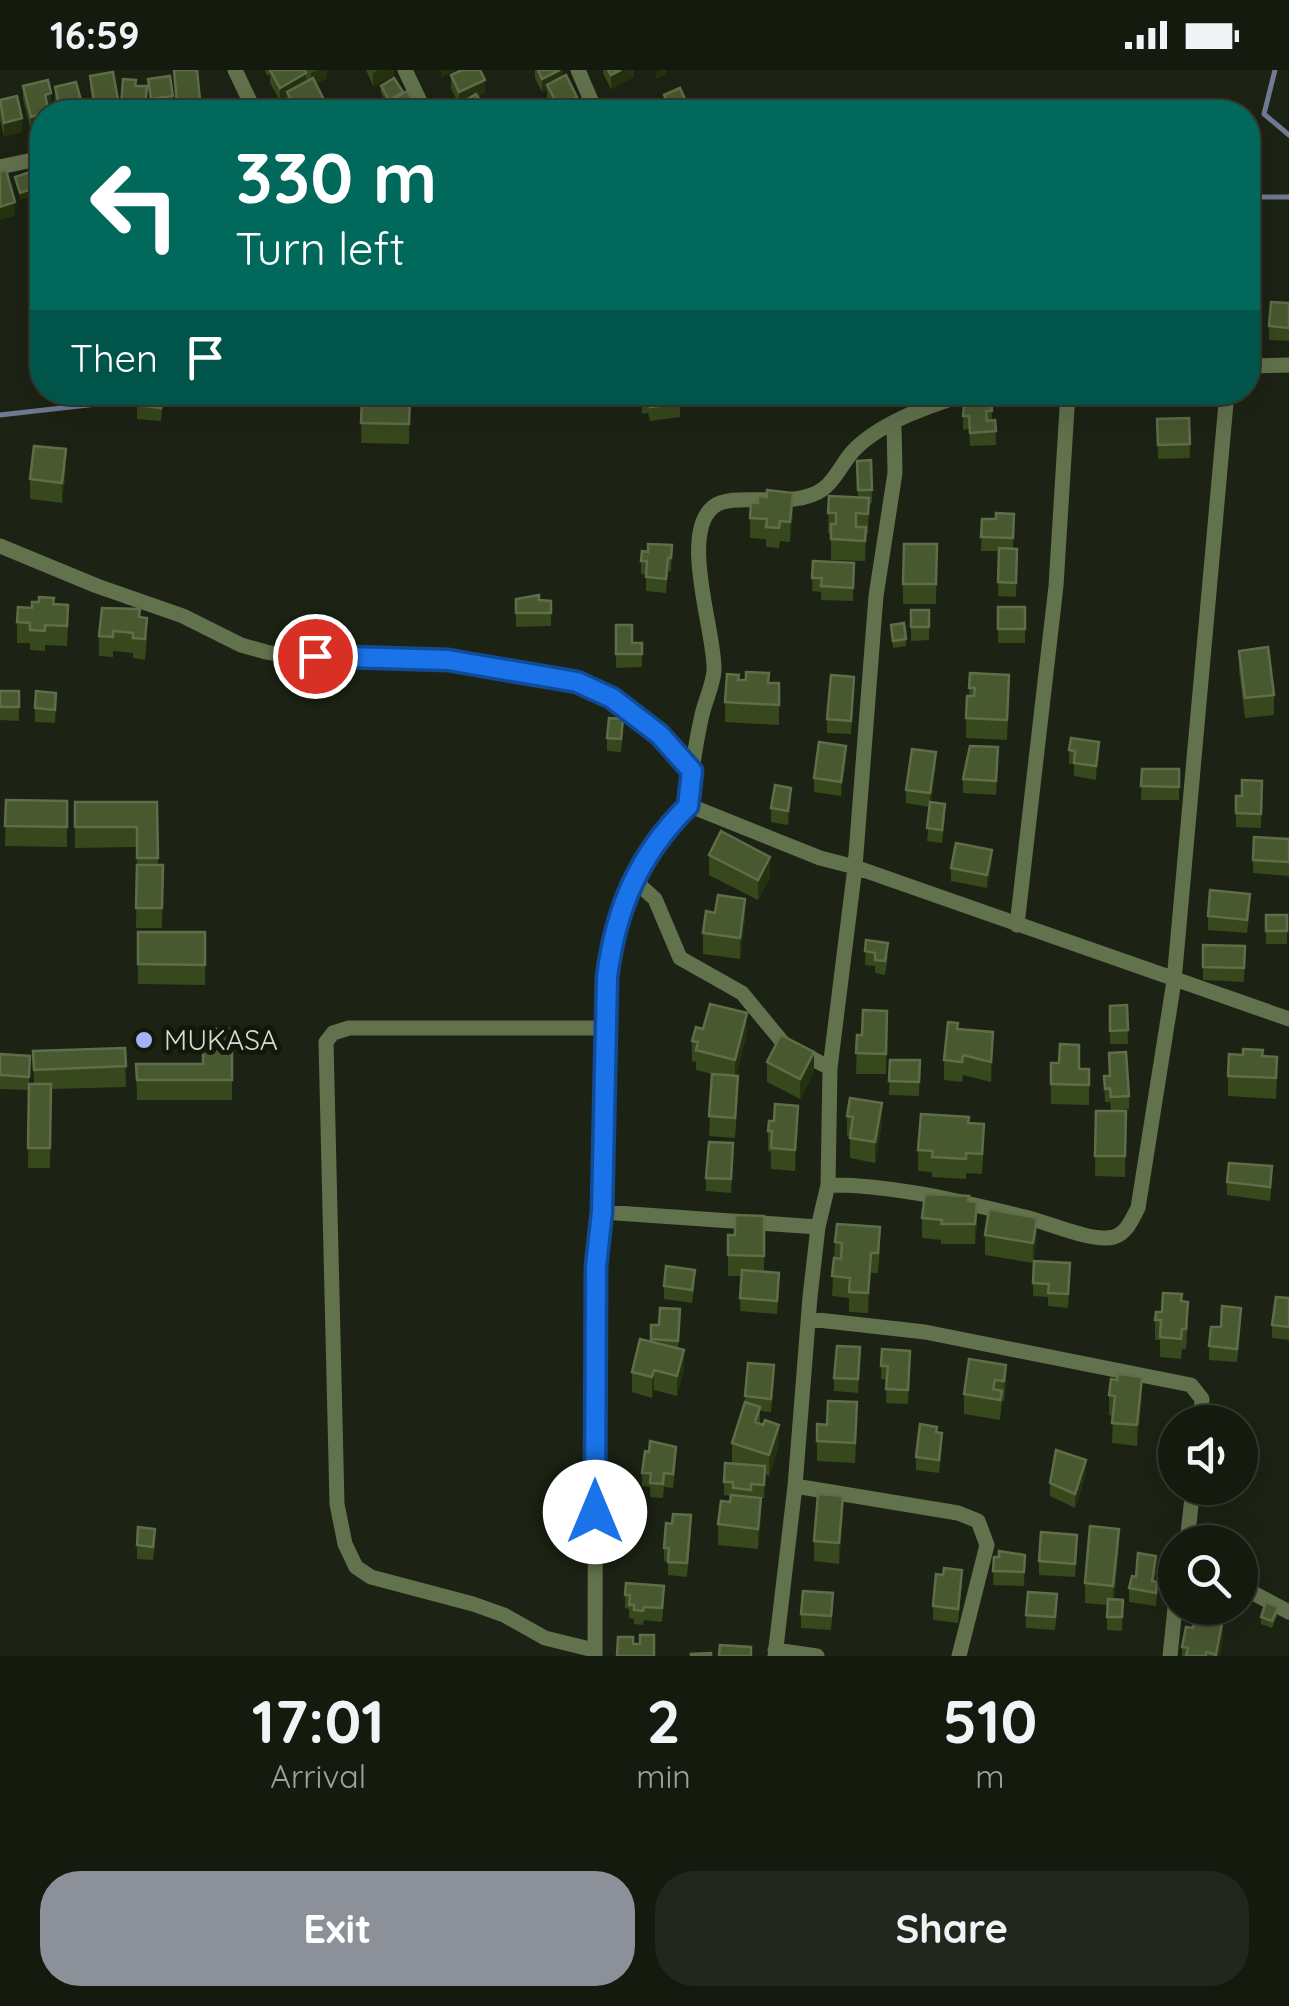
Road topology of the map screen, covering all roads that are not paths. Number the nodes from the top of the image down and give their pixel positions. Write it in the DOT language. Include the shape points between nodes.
graph roads {
  1 [pos="236,70"];
  2 [pos="404,70"];
  3 [pos="578,70"];
  4 [pos="250,100"];
  5 [pos="420,100"];
  6 [pos="591,100"];
  7 [pos="30,161"];
  8 [pos="0,168"];
  9 [pos="1289,365"];
  10 [pos="1260,366"];
  11 [pos="935,405"];
  12 [pos="1067,405"];
  13 [pos="1226,405"];
  14 [pos="894,424"];
  15 [pos="0,546"];
  16 [pos="692,771"];
  17 [pos="688,806"];
  18 [pos="855,867"];
  19 [pos="634,880"];
  20 [pos="1017,925"];
  21 [pos="1174,981"];
  22 [pos="1289,1019"];
  23 [pos="608,1028"];
  24 [pos="830,1068"];
  25 [pos="828,1186"];
  26 [pos="602,1212"];
  27 [pos="818,1228"];
  28 [pos="808,1318"];
  29 [pos="1201,1405"];
  30 [pos="795,1486"];
  31 [pos="1258,1596"];
  32 [pos="1289,1612"];
  33 [pos="1173,1625"];
  34 [pos="594,1653"];
  35 [pos="775,1653"];
  36 [pos="818,1656"];
  37 [pos="959,1656"];
  38 [pos="1170,1656"];
  1 -- 4 [label="street"];
  2 -- 5 [label="street"];
  3 -- 6 [label="street"];
  7 -- 8 [label="street"];
  9 -- 10 [label="street"];
  11 -- 14 [label="street"];
  12 -- 20 [label="street" via="1056,586"];
  13 -- 21 [label="street"];
  14 -- 16 [label="street" via="863,441 822,491 764,502 732,500 713,506 705,518 699,576 714,671"];
  14 -- 18 [label="street" via="895,473 876,596"];
  15 -- 16 [label="street" via="266,652 448,660 577,682 624,707"];
  16 -- 17 [label="street"];
  17 -- 18 [label="street"];
  17 -- 19 [label="street" via="640,863"];
  18 -- 20 [label="street"];
  18 -- 24 [label="street"];
  19 -- 23 [label="street" via="611,943"];
  19 -- 24 [label="street" via="654,899 680,958 742,993 784,1044"];
  20 -- 21 [label="street"];
  21 -- 22 [label="street"];
  21 -- 25 [label="street" via="1138,1208 1115,1236 922,1196"];
  23 -- 26 [label="street"];
  23 -- 34 [label="street" via="349,1028 326,1042 337,1504 345,1544 356,1567 370,1576 474,1604"];
  24 -- 25 [label="street"];
  25 -- 27 [label="street"];
  26 -- 27 [label="street"];
  26 -- 34 [label="street" via="596,1266"];
  27 -- 28 [label="street"];
  28 -- 29 [label="street" via="925,1332 1191,1386"];
  28 -- 30 [label="street"];
  30 -- 35 [label="street"];
  30 -- 37 [label="street" via="978,1521 987,1545"];
  31 -- 32 [label="street"];
  33 -- 38 [label="street"];
  35 -- 36 [label="street"];
}
